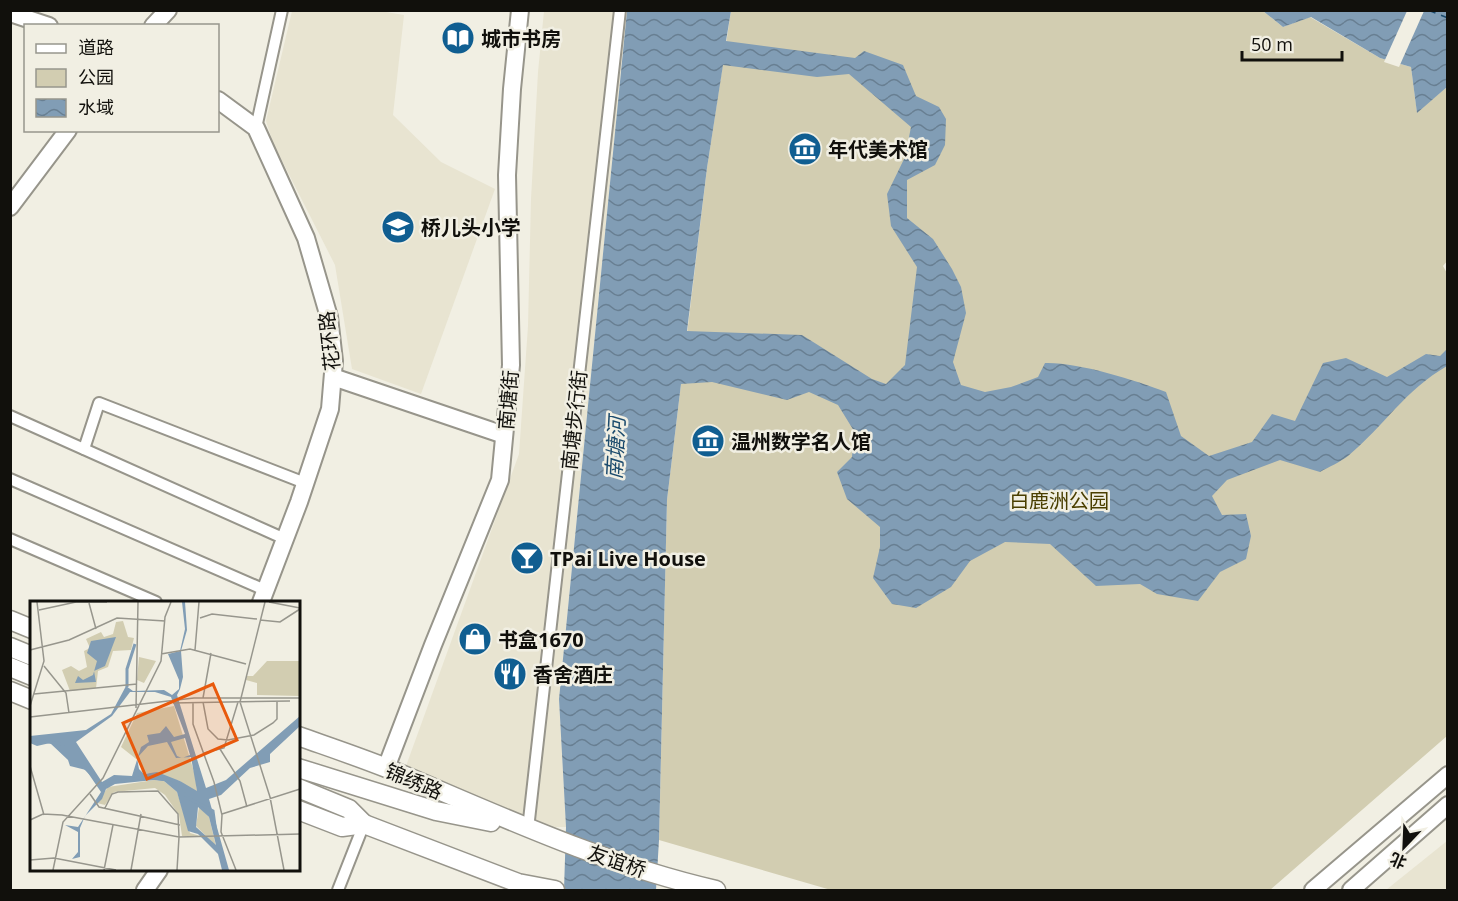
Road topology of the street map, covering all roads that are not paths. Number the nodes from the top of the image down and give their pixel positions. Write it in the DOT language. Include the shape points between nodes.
graph roads {
  1 [pos="168,10"];
  2 [pos="282,10"];
  3 [pos="520,10"];
  4 [pos="620,10"];
  5 [pos="10,13"];
  6 [pos="43,24"];
  7 [pos="155,24"];
  8 [pos="219,101"];
  9 [pos="256,128"];
  10 [pos="66,132"];
  11 [pos="10,207"];
  12 [pos="333,377"];
  13 [pos="10,416"];
  14 [pos="504,435"];
  15 [pos="84,449"];
  16 [pos="10,479"];
  17 [pos="305,483"];
  18 [pos="10,539"];
  19 [pos="285,539"];
  20 [pos="263,596"];
  21 [pos="151,601"];
  22 [pos="10,620"];
  23 [pos="30,627"];
  24 [pos="10,647"];
  25 [pos="30,655"];
  26 [pos="10,667"];
  27 [pos="30,675"];
  28 [pos="10,691"];
  29 [pos="30,699"];
  30 [pos="300,737"];
  31 [pos="386,768"];
  32 [pos="300,769"];
  33 [pos="1448,775"];
  34 [pos="300,789"];
  35 [pos="1448,805"];
  36 [pos="300,811"];
  37 [pos="364,824"];
  38 [pos="528,829"];
  39 [pos="559,841"];
  40 [pos="158,871"];
  41 [pos="518,887"];
  42 [pos="554,890"];
  43 [pos="145,891"];
  44 [pos="338,891"];
  45 [pos="716,891"];
  46 [pos="1313,891"];
  47 [pos="1351,891"];
  1 -- 7 [label="street"];
  2 -- 9 [label="street"];
  3 -- 14 [label="street, 南塘街" via="507,175 511,365"];
  4 -- 38 [label="street, 南塘步行街"];
  5 -- 6 [label="street"];
  8 -- 9 [label="street, 花环路"];
  9 -- 12 [label="street, 花环路" via="306,238 329,317"];
  10 -- 11 [label="street"];
  12 -- 14 [label="street"];
  12 -- 17 [label="street, 花环路" via="330,409"];
  13 -- 15 [label="street"];
  14 -- 31 [label="street, 南塘街" via="500,480"];
  15 -- 17 [label="street" via="99,403"];
  15 -- 19 [label="street"];
  16 -- 20 [label="street"];
  17 -- 19 [label="street, 花环路"];
  18 -- 21 [label="street"];
  19 -- 20 [label="street, 花环路"];
  22 -- 23 [label="main road"];
  24 -- 25 [label="main road"];
  26 -- 27 [label="main road"];
  28 -- 29 [label="main road"];
  30 -- 31 [label="main road, 锦绣路"];
  31 -- 38 [label="main road, 锦绣路"];
  32 -- 38 [label="main road, 锦绣路" via="436,811"];
  33 -- 46 [label="street"];
  34 -- 37 [label="main road" via="349,808"];
  35 -- 47 [label="street"];
  36 -- 37 [label="main road" via="342,827"];
  37 -- 41 [label="main road"];
  37 -- 44 [label="street"];
  38 -- 39 [label="main road, 锦绣路"];
  39 -- 45 [label="main road, 友谊桥"];
  40 -- 43 [label="street"];
  41 -- 42 [label="main road"];
}
